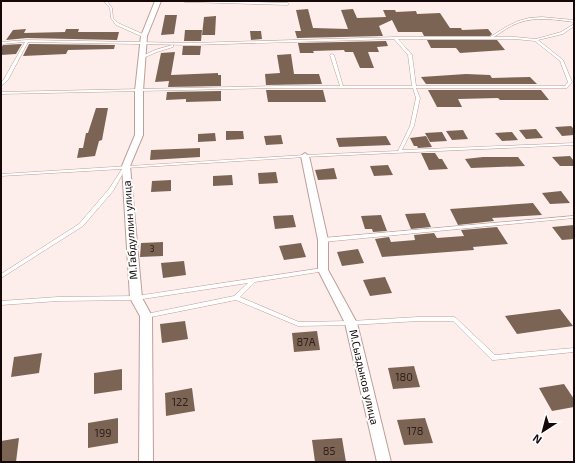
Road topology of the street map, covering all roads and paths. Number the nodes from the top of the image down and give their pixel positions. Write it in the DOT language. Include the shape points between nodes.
graph roads {
  1 [pos="105,1"];
  2 [pos="158,1"];
  3 [pos="184,1"];
  4 [pos="288,4"];
  5 [pos="574,21"];
  6 [pos="574,25"];
  7 [pos="395,38"];
  8 [pos="492,38"];
  9 [pos="143,39"];
  10 [pos="536,40"];
  11 [pos="27,41"];
  12 [pos="1,43"];
  13 [pos="191,44"];
  14 [pos="332,55"];
  15 [pos="142,57"];
  16 [pos="1,85"];
  17 [pos="342,87"];
  18 [pos="414,87"];
  19 [pos="139,91"];
  20 [pos="1,93"];
  21 [pos="574,144"];
  22 [pos="399,152"];
  23 [pos="305,156"];
  24 [pos="126,166"];
  25 [pos="1,175"];
  26 [pos="574,217"];
  27 [pos="323,240"];
  28 [pos="322,270"];
  29 [pos="1,276"];
  30 [pos="254,280"];
  31 [pos="136,298"];
  32 [pos="236,298"];
  33 [pos="1,303"];
  34 [pos="146,316"];
  35 [pos="351,323"];
  36 [pos="574,350"];
  37 [pos="146,462"];
  38 [pos="384,462"];
  1 -- 9 [label="lane" via="111,8 112,18 117,24"];
  2 -- 9 [label="street, М.Габдуллин улица"];
  3 -- 4 [label="lane"];
  5 -- 8 [label="lane" via="524,20 510,25"];
  6 -- 10 [label="lane" via="562,33"];
  7 -- 8 [label="lane"];
  7 -- 13 [label="lane"];
  7 -- 18 [label="lane" via="410,55"];
  8 -- 10 [label="lane"];
  9 -- 11 [label="lane"];
  9 -- 13 [label="lane"];
  9 -- 15 [label="street, М.Габдуллин улица"];
  10 -- 18 [label="lane" via="562,61 570,82 566,87"];
  11 -- 12 [label="lane"];
  11 -- 16 [label="lane"];
  13 -- 15 [label="lane" via="170,46"];
  14 -- 17 [label="lane"];
  15 -- 19 [label="street, М.Габдуллин улица"];
  17 -- 18 [label="lane"];
  17 -- 19 [label="lane"];
  18 -- 22 [label="lane" via="418,98 412,126"];
  19 -- 20 [label="lane"];
  19 -- 24 [label="street, М.Габдуллин улица" via="139,135"];
  21 -- 22 [label="lane"];
  22 -- 23 [label="lane"];
  23 -- 24 [label="lane"];
  23 -- 27 [label="street"];
  24 -- 25 [label="lane"];
  24 -- 29 [label="lane" via="111,190 81,225"];
  24 -- 31 [label="street, М.Габдуллин улица"];
  26 -- 27 [label="lane"];
  27 -- 28 [label="street"];
  28 -- 30 [label="lane"];
  28 -- 35 [label="street, М.Сыздыков улица"];
  30 -- 31 [label="lane"];
  30 -- 32 [label="lane"];
  31 -- 33 [label="lane"];
  31 -- 34 [label="street, М.Габдуллин улица"];
  32 -- 34 [label="lane"];
  32 -- 35 [label="lane" via="298,324"];
  34 -- 37 [label="street, М.Габдуллин улица"];
  35 -- 36 [label="lane" via="454,319 494,358"];
  35 -- 38 [label="street, М.Сыздыков улица"];
}
